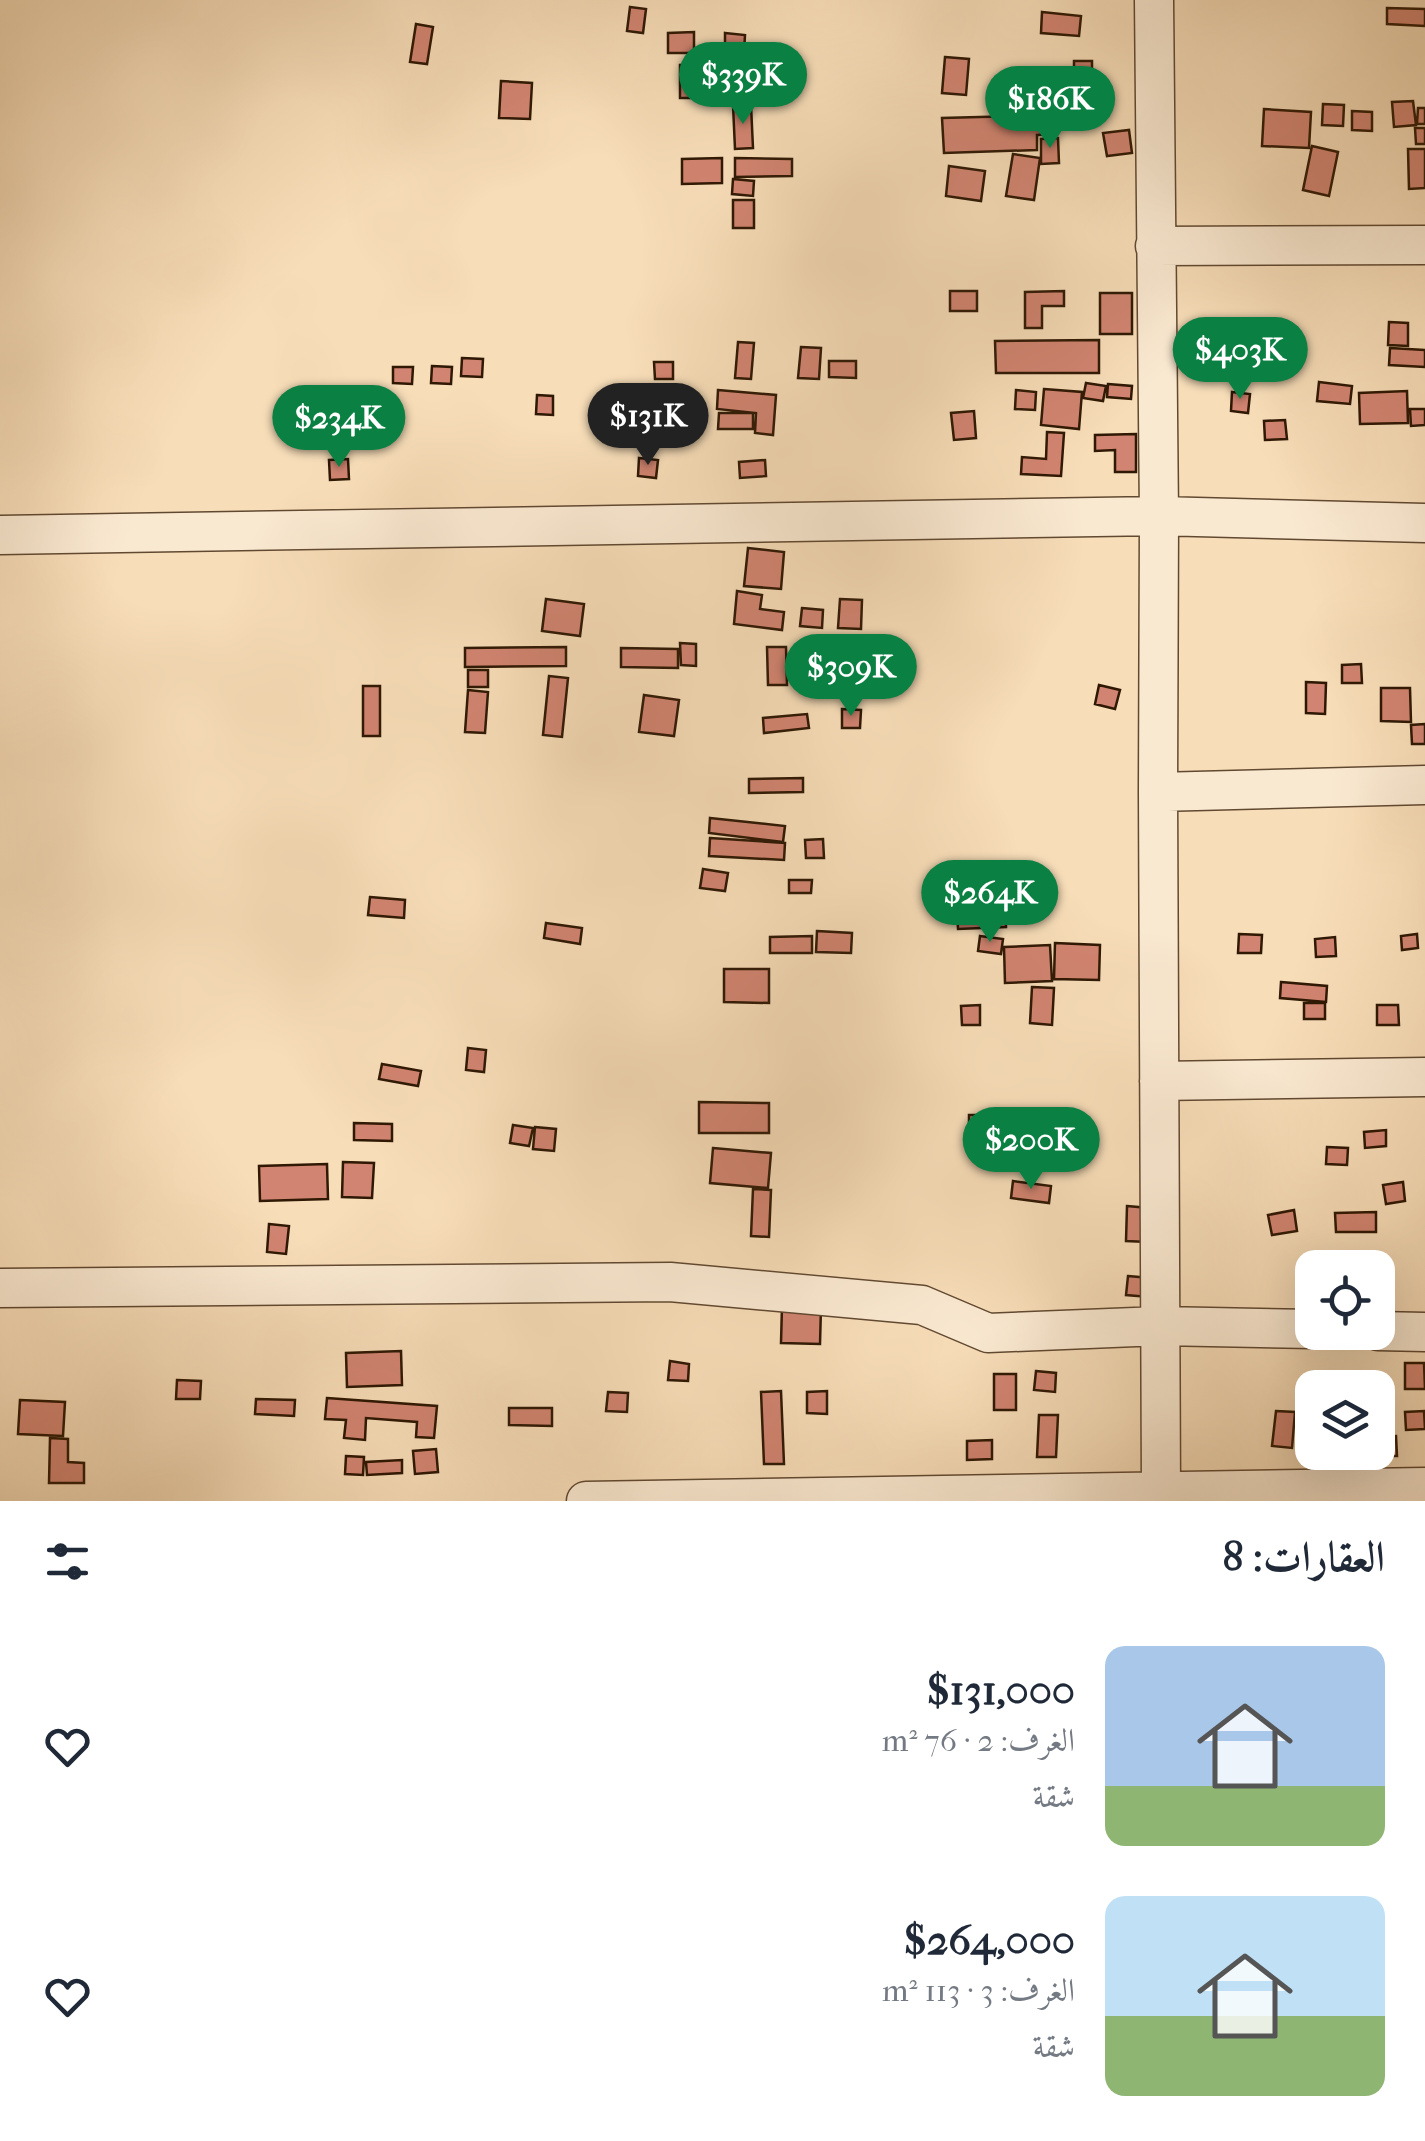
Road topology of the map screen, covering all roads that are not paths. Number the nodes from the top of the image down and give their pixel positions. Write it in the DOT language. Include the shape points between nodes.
graph roads {
  1 [pos="1154,0"];
  2 [pos="1425,245"];
  3 [pos="1155,246"];
  4 [pos="1160,516"];
  5 [pos="1425,523"];
  6 [pos="0,535"];
  7 [pos="1425,785"];
  8 [pos="1158,792"];
  9 [pos="1425,1077"];
  10 [pos="1159,1081"];
  11 [pos="0,1288"];
  12 [pos="1160,1326"];
  13 [pos="1295,1329"];
  14 [pos="1395,1331"];
  15 [pos="1425,1332"];
  16 [pos="1425,1487"];
  17 [pos="1161,1492"];
  18 [pos="1262,1495"];
  19 [pos="980,1498"];
  20 [pos="586,1501"];
  1 -- 3 [label="street"];
  2 -- 3 [label="street"];
  3 -- 4 [label="street"];
  4 -- 5 [label="street"];
  4 -- 6 [label="street"];
  4 -- 8 [label="street"];
  7 -- 8 [label="street"];
  8 -- 10 [label="street"];
  9 -- 10 [label="street"];
  10 -- 12 [label="street"];
  11 -- 12 [label="street" via="670,1282 922,1305 988,1333"];
  12 -- 13 [label="street"];
  12 -- 17 [label="street"];
  14 -- 15 [label="street"];
  16 -- 18 [label="street"];
  17 -- 18 [label="street"];
  17 -- 19 [label="street"];
  19 -- 20 [label="street"];
}
